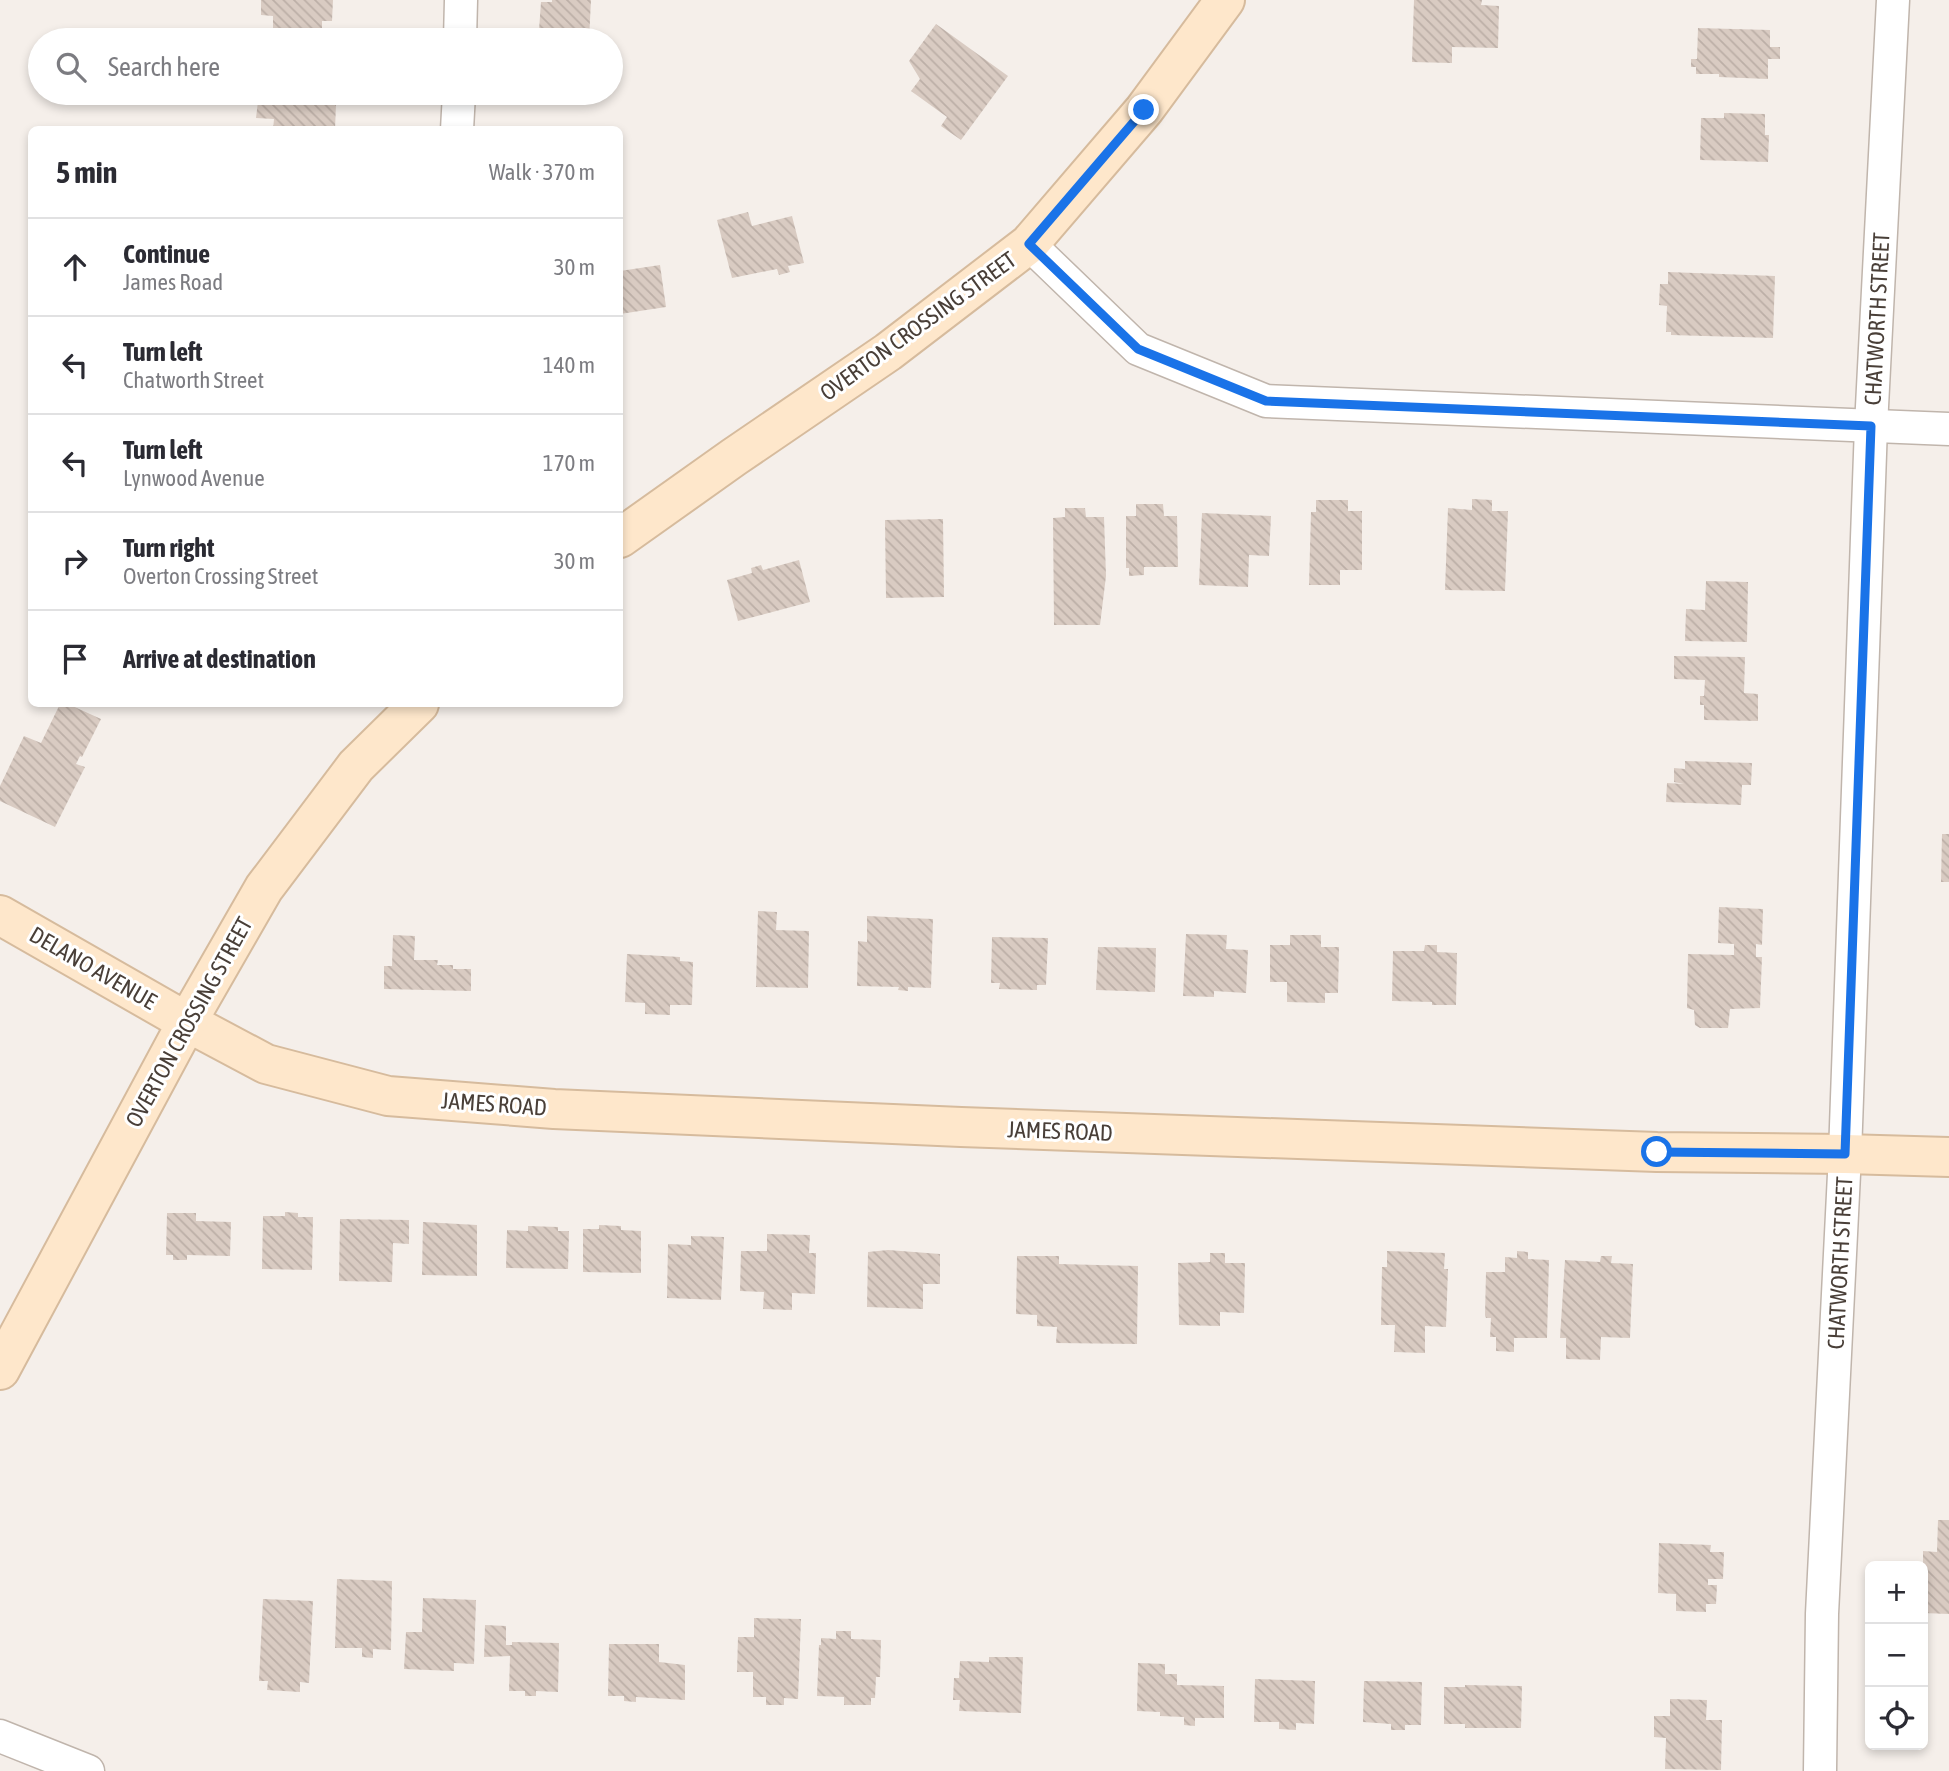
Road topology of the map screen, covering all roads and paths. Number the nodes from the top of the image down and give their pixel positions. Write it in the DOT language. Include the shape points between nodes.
graph roads {
  1 [pos="461,0"];
  2 [pos="1226,0"];
  3 [pos="1893,0"];
  4 [pos="460,28"];
  5 [pos="458,105"];
  6 [pos="457,126"];
  7 [pos="1029,244"];
  8 [pos="1871,426"];
  9 [pos="1949,429"];
  10 [pos="623,536"];
  11 [pos="416,707"];
  12 [pos="0,915"];
  13 [pos="187,1022"];
  14 [pos="1845,1154"];
  15 [pos="1949,1157"];
  16 [pos="0,1370"];
  17 [pos="0,1736"];
  18 [pos="88,1771"];
  19 [pos="1820,1771"];
  1 -- 4 [label="street"];
  2 -- 7 [label="main road, OVERTON CROSSING STREET" via="1144,110"];
  3 -- 8 [label="street, CHATWORTH STREET"];
  5 -- 6 [label="street"];
  7 -- 8 [label="street" via="1138,349 1266,401"];
  7 -- 10 [label="main road, OVERTON CROSSING STREET" via="888,352"];
  8 -- 9 [label="street"];
  8 -- 14 [label="street, CHATWORTH STREET"];
  11 -- 13 [label="main road, OVERTON CROSSING STREET" via="356,766 264,888"];
  12 -- 13 [label="main road, DELANO AVENUE"];
  13 -- 14 [label="main road, JAMES ROAD" via="266,1063 388,1096 554,1109 961,1127 1657,1152"];
  13 -- 16 [label="main road, OVERTON CROSSING STREET"];
  14 -- 15 [label="main road, JAMES ROAD"];
  14 -- 19 [label="street, CHATWORTH STREET" via="1822,1614"];
  17 -- 18 [label="street"];
}
